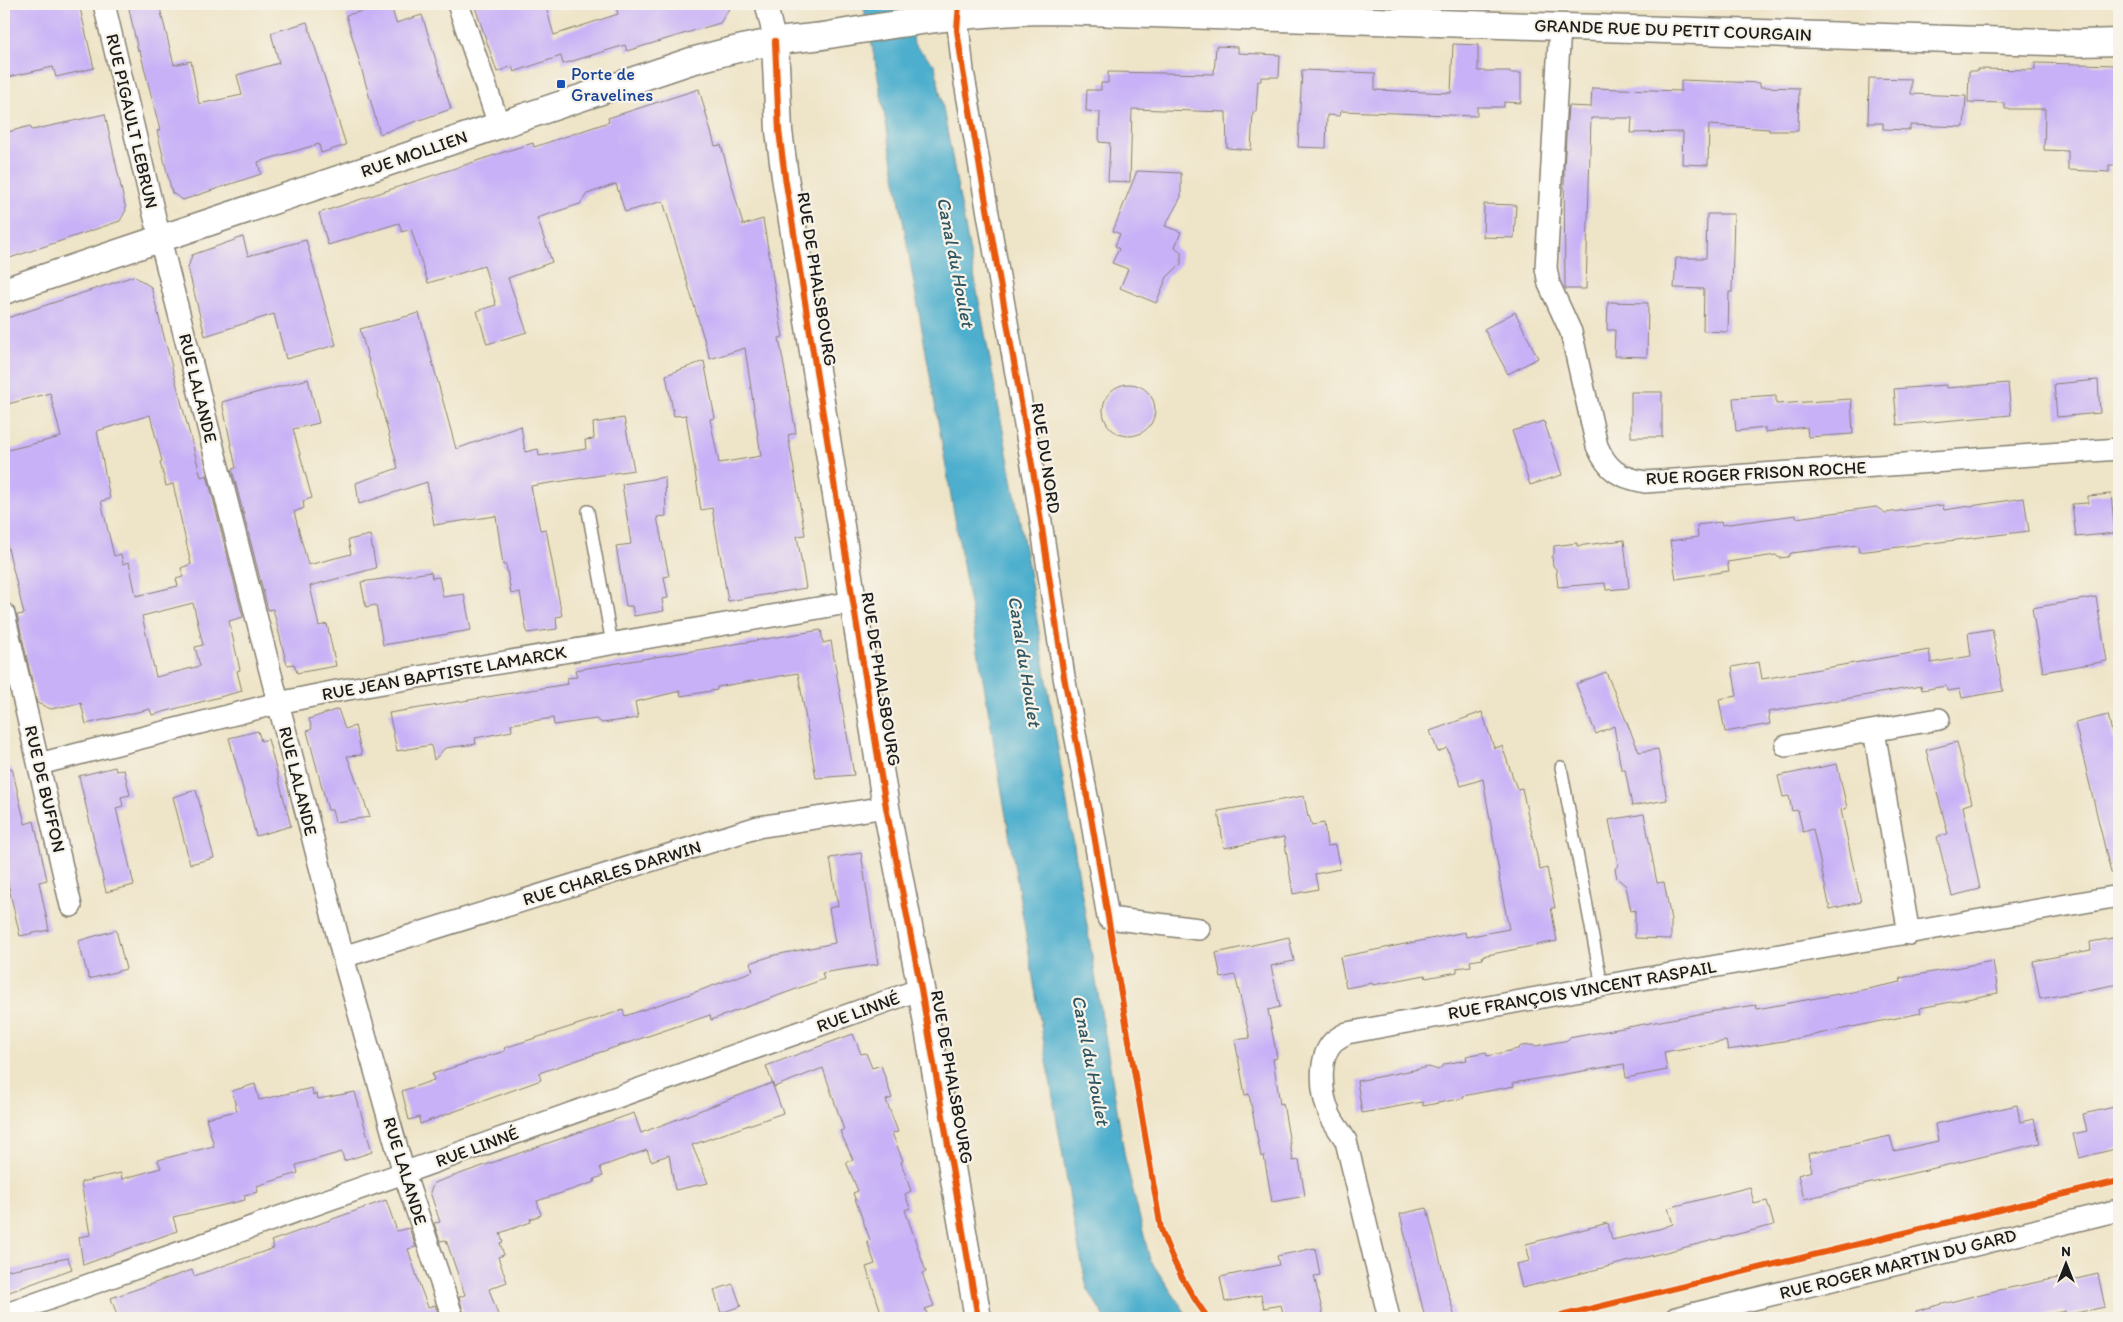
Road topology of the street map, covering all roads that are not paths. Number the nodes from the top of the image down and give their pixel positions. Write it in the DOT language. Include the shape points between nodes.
graph roads {
  1 [pos="104,4"];
  2 [pos="458,4"];
  3 [pos="766,4"];
  4 [pos="958,10"];
  5 [pos="916,21"];
  6 [pos="1560,26"];
  7 [pos="774,41"];
  8 [pos="2119,42"];
  9 [pos="499,125"];
  10 [pos="160,239"];
  11 [pos="4,291"];
  12 [pos="2119,449"];
  13 [pos="588,511"];
  14 [pos="853,602"];
  15 [pos="4,614"];
  16 [pos="612,644"];
  17 [pos="278,703"];
  18 [pos="1939,719"];
  19 [pos="1874,730"];
  20 [pos="1786,746"];
  21 [pos="39,764"];
  22 [pos="1561,767"];
  23 [pos="886,806"];
  24 [pos="2119,896"];
  25 [pos="71,906"];
  26 [pos="1199,929"];
  27 [pos="1909,934"];
  28 [pos="343,957"];
  29 [pos="1602,986"];
  30 [pos="921,989"];
  31 [pos="404,1173"];
  32 [pos="2119,1210"];
  33 [pos="4,1315"];
  34 [pos="453,1318"];
  35 [pos="978,1318"];
  36 [pos="1389,1318"];
  37 [pos="1676,1318"];
  1 -- 10 [label="street, RUE PIGAULT LEBRUN"];
  2 -- 9 [label="street"];
  3 -- 7 [label="street"];
  4 -- 5 [label="street, GRANDE RUE DU PETIT COURGAIN"];
  4 -- 6 [label="street, GRANDE RUE DU PETIT COURGAIN"];
  4 -- 26 [label="street, RUE DU NORD" via="963,71 1036,488 1064,677 1108,918"];
  5 -- 7 [label="street, RUE MOLLIEN"];
  6 -- 8 [label="street, GRANDE RUE DU PETIT COURGAIN"];
  6 -- 12 [label="street, RUE ROGER FRISON ROCHE" via="1546,268 1549,284 1571,332 1596,446 1615,472 1645,482"];
  7 -- 9 [label="street, RUE MOLLIEN" via="688,62"];
  7 -- 14 [label="street, RUE DE PHALSBOURG" via="781,149"];
  9 -- 10 [label="street, RUE MOLLIEN"];
  10 -- 11 [label="street, RUE MOLLIEN"];
  10 -- 17 [label="street, RUE LALANDE"];
  13 -- 16 [label="lane"];
  14 -- 16 [label="street, RUE JEAN BAPTISTE LAMARCK"];
  14 -- 23 [label="street, RUE DE PHALSBOURG"];
  15 -- 21 [label="street, RUE DE BUFFON"];
  16 -- 17 [label="street, RUE JEAN BAPTISTE LAMARCK"];
  17 -- 21 [label="street, RUE JEAN BAPTISTE LAMARCK"];
  17 -- 28 [label="street, RUE LALANDE"];
  18 -- 19 [label="street"];
  19 -- 20 [label="street"];
  19 -- 27 [label="street"];
  21 -- 25 [label="street, RUE DE BUFFON"];
  22 -- 29 [label="lane"];
  23 -- 28 [label="street, RUE CHARLES DARWIN" via="758,827"];
  23 -- 30 [label="street, RUE DE PHALSBOURG"];
  24 -- 27 [label="street, RUE FRANÇOIS VINCENT RASPAIL"];
  27 -- 29 [label="street, RUE FRANÇOIS VINCENT RASPAIL"];
  28 -- 31 [label="street, RUE LALANDE"];
  29 -- 36 [label="street, RUE FRANÇOIS VINCENT RASPAIL" via="1363,1028 1334,1041 1326,1052 1323,1081 1326,1104 1346,1141"];
  30 -- 31 [label="street, RUE LINNÉ"];
  30 -- 35 [label="street, RUE DE PHALSBOURG"];
  31 -- 33 [label="street, RUE LINNÉ"];
  31 -- 34 [label="street, RUE LALANDE"];
  32 -- 37 [label="street, RUE ROGER MARTIN DU GARD"];
}
